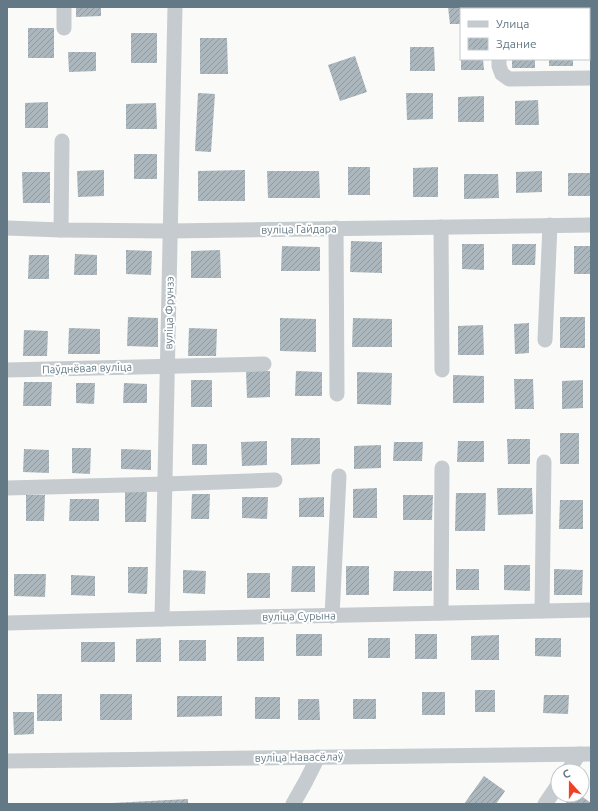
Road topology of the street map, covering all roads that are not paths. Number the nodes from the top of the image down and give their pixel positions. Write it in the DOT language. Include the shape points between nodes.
graph roads {
  1 [pos="64,7"];
  2 [pos="175,7"];
  3 [pos="64,28"];
  4 [pos="499,60"];
  5 [pos="591,78"];
  6 [pos="62,141"];
  7 [pos="550,225"];
  8 [pos="591,225"];
  9 [pos="441,227"];
  10 [pos="7,228"];
  11 [pos="336,228"];
  12 [pos="61,230"];
  13 [pos="170,231"];
  14 [pos="545,340"];
  15 [pos="264,364"];
  16 [pos="168,366"];
  17 [pos="7,370"];
  18 [pos="442,370"];
  19 [pos="337,394"];
  20 [pos="544,462"];
  21 [pos="442,468"];
  22 [pos="339,476"];
  23 [pos="275,480"];
  24 [pos="165,484"];
  25 [pos="7,488"];
  26 [pos="591,610"];
  27 [pos="542,611"];
  28 [pos="441,613"];
  29 [pos="332,616"];
  30 [pos="162,619"];
  31 [pos="7,623"];
  32 [pos="585,754"];
  33 [pos="318,757"];
  34 [pos="7,761"];
  35 [pos="576,763"];
  36 [pos="293,804"];
  1 -- 3 [label="street"];
  2 -- 13 [label="street, вуліца Фрунзэ"];
  4 -- 5 [label="street" via="502,74 509,78"];
  6 -- 12 [label="street"];
  7 -- 8 [label="street, вуліца Гайдара"];
  7 -- 9 [label="street, вуліца Гайдара"];
  7 -- 14 [label="street"];
  9 -- 11 [label="street, вуліца Гайдара"];
  9 -- 18 [label="street"];
  10 -- 12 [label="street, вуліца Гайдара"];
  11 -- 13 [label="street, вуліца Гайдара"];
  11 -- 19 [label="street"];
  12 -- 13 [label="street, вуліца Гайдара"];
  13 -- 16 [label="street, вуліца Фрунзэ"];
  15 -- 16 [label="street, Паўднёвая вуліца"];
  16 -- 17 [label="street, Паўднёвая вуліца"];
  16 -- 24 [label="street, вуліца Фрунзэ"];
  20 -- 27 [label="street"];
  21 -- 28 [label="street"];
  22 -- 29 [label="street"];
  23 -- 24 [label="street"];
  24 -- 25 [label="street"];
  24 -- 30 [label="street, вуліца Фрунзэ"];
  26 -- 27 [label="street, вуліца Сурына"];
  27 -- 28 [label="street, вуліца Сурына"];
  28 -- 29 [label="street, вуліца Сурына"];
  29 -- 30 [label="street, вуліца Сурына"];
  30 -- 31 [label="street, вуліца Сурына"];
  32 -- 33 [label="street, вуліца Навасёлаў"];
  32 -- 35 [label="street"];
  33 -- 34 [label="street, вуліца Навасёлаў"];
  33 -- 36 [label="street"];
}
